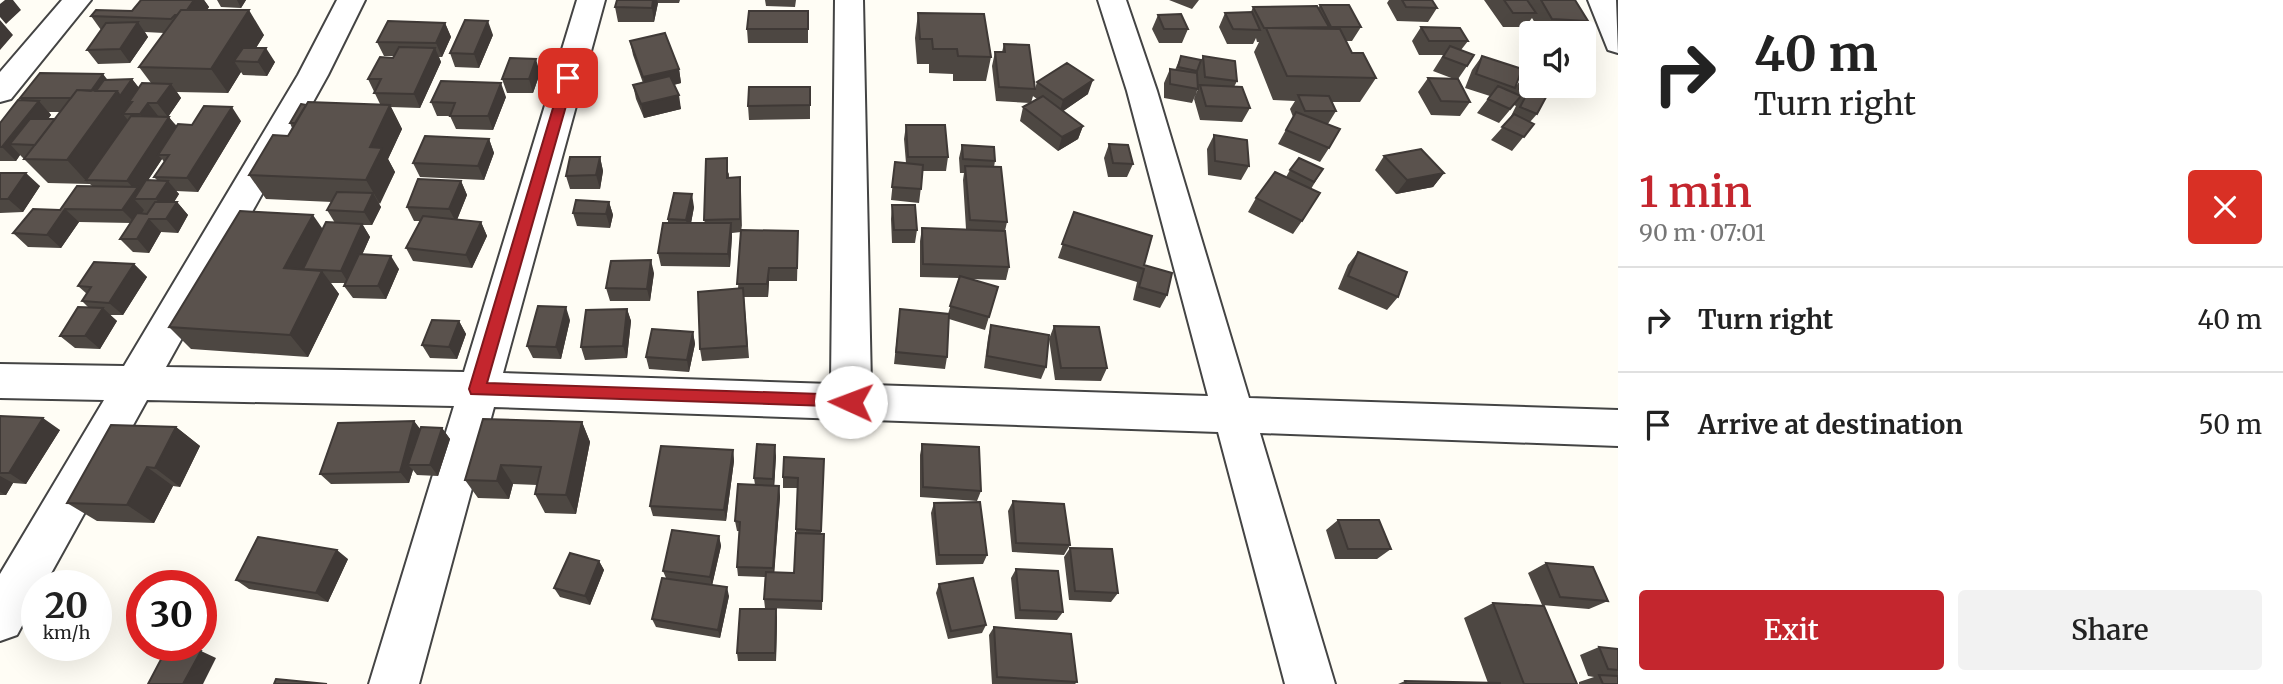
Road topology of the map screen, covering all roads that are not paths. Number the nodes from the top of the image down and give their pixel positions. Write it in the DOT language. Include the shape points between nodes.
graph roads {
  1 [pos="77,0"];
  2 [pos="351,0"];
  3 [pos="591,0"];
  4 [pos="849,0"];
  5 [pos="1112,0"];
  6 [pos="1601,0"];
  7 [pos="1618,44"];
  8 [pos="0,92"];
  9 [pos="0,382"];
  10 [pos="136,382"];
  11 [pos="477,389"];
  12 [pos="851,402"];
  13 [pos="1234,415"];
  14 [pos="1618,428"];
  15 [pos="0,618"];
  16 [pos="394,684"];
  17 [pos="1310,684"];
  1 -- 8 [label="street"];
  2 -- 10 [label="street" via="313,75"];
  3 -- 11 [label="street"];
  4 -- 12 [label="street"];
  5 -- 13 [label="street"];
  6 -- 7 [label="street"];
  9 -- 10 [label="street"];
  10 -- 11 [label="street"];
  10 -- 15 [label="street"];
  11 -- 12 [label="street"];
  11 -- 16 [label="street"];
  12 -- 13 [label="street"];
  13 -- 14 [label="street"];
  13 -- 17 [label="street"];
}
